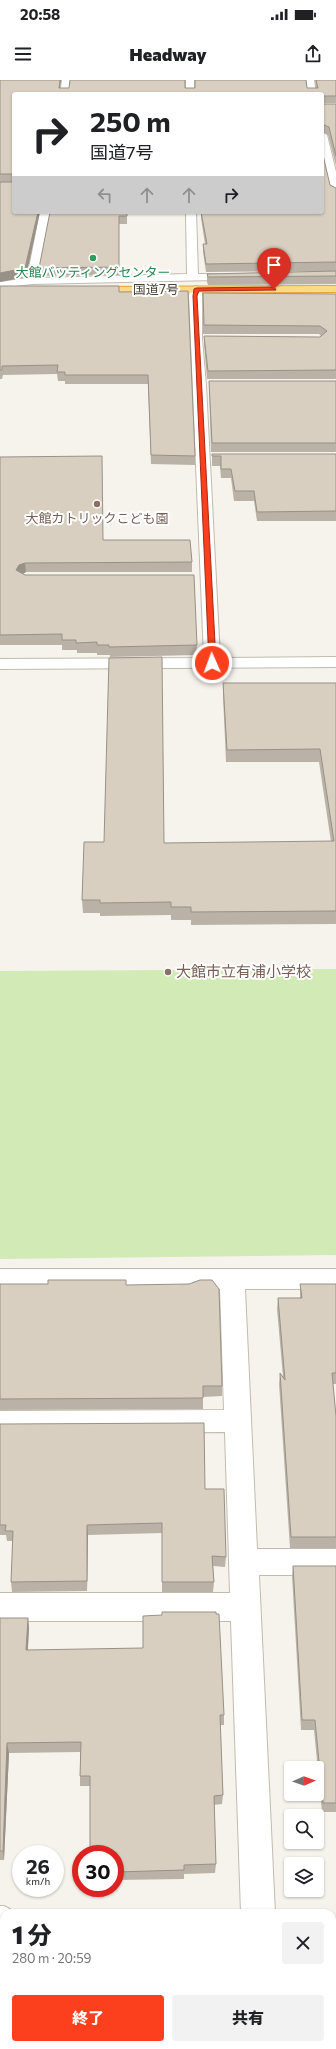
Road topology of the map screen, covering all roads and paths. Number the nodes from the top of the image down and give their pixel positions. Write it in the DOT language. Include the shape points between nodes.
graph roads {
  1 [pos="66,80"];
  2 [pos="190,80"];
  3 [pos="310,80"];
  4 [pos="64,92"];
  5 [pos="190,92"];
  6 [pos="312,92"];
  7 [pos="324,143"];
  8 [pos="324,186"];
  9 [pos="336,188"];
  10 [pos="45,214"];
  11 [pos="191,214"];
  12 [pos="225,276"];
  13 [pos="32,281"];
  14 [pos="0,286"];
  15 [pos="195,287"];
  16 [pos="336,289"];
  17 [pos="0,290"];
  18 [pos="336,298"];
  19 [pos="196,339"];
  20 [pos="211,339"];
  21 [pos="200,384"];
  22 [pos="216,384"];
  23 [pos="204,458"];
  24 [pos="219,458"];
  25 [pos="193,578"];
  26 [pos="209,578"];
  27 [pos="336,662"];
  28 [pos="212,663"];
  29 [pos="0,664"];
  30 [pos="0,1279"];
  31 [pos="232,1279"];
  32 [pos="336,1279"];
  33 [pos="238,1421"];
  34 [pos="0,1422"];
  35 [pos="244,1562"];
  36 [pos="336,1562"];
  37 [pos="0,1607"];
  38 [pos="246,1607"];
  39 [pos="258,1909"];
  1 -- 4 [label="street"];
  2 -- 5 [label="street"];
  3 -- 6 [label="street"];
  7 -- 9 [label="street"];
  8 -- 9 [label="street"];
  10 -- 13 [label="street"];
  11 -- 15 [label="street"];
  12 -- 15 [label="street"];
  13 -- 14 [label="street"];
  13 -- 15 [label="street"];
  15 -- 16 [label="highway, 国道7号"];
  15 -- 17 [label="highway, 国道7号"];
  15 -- 18 [label="street"];
  15 -- 19 [label="street"];
  19 -- 20 [label="street"];
  19 -- 21 [label="street"];
  21 -- 22 [label="street"];
  21 -- 23 [label="street"];
  23 -- 24 [label="street"];
  23 -- 26 [label="street"];
  25 -- 26 [label="street"];
  26 -- 28 [label="street"];
  27 -- 28 [label="street"];
  28 -- 29 [label="street"];
  30 -- 31 [label="street"];
  31 -- 32 [label="street"];
  31 -- 33 [label="street"];
  33 -- 34 [label="street"];
  33 -- 35 [label="street"];
  35 -- 36 [label="street"];
  35 -- 38 [label="street"];
  37 -- 38 [label="street"];
  38 -- 39 [label="street"];
}
